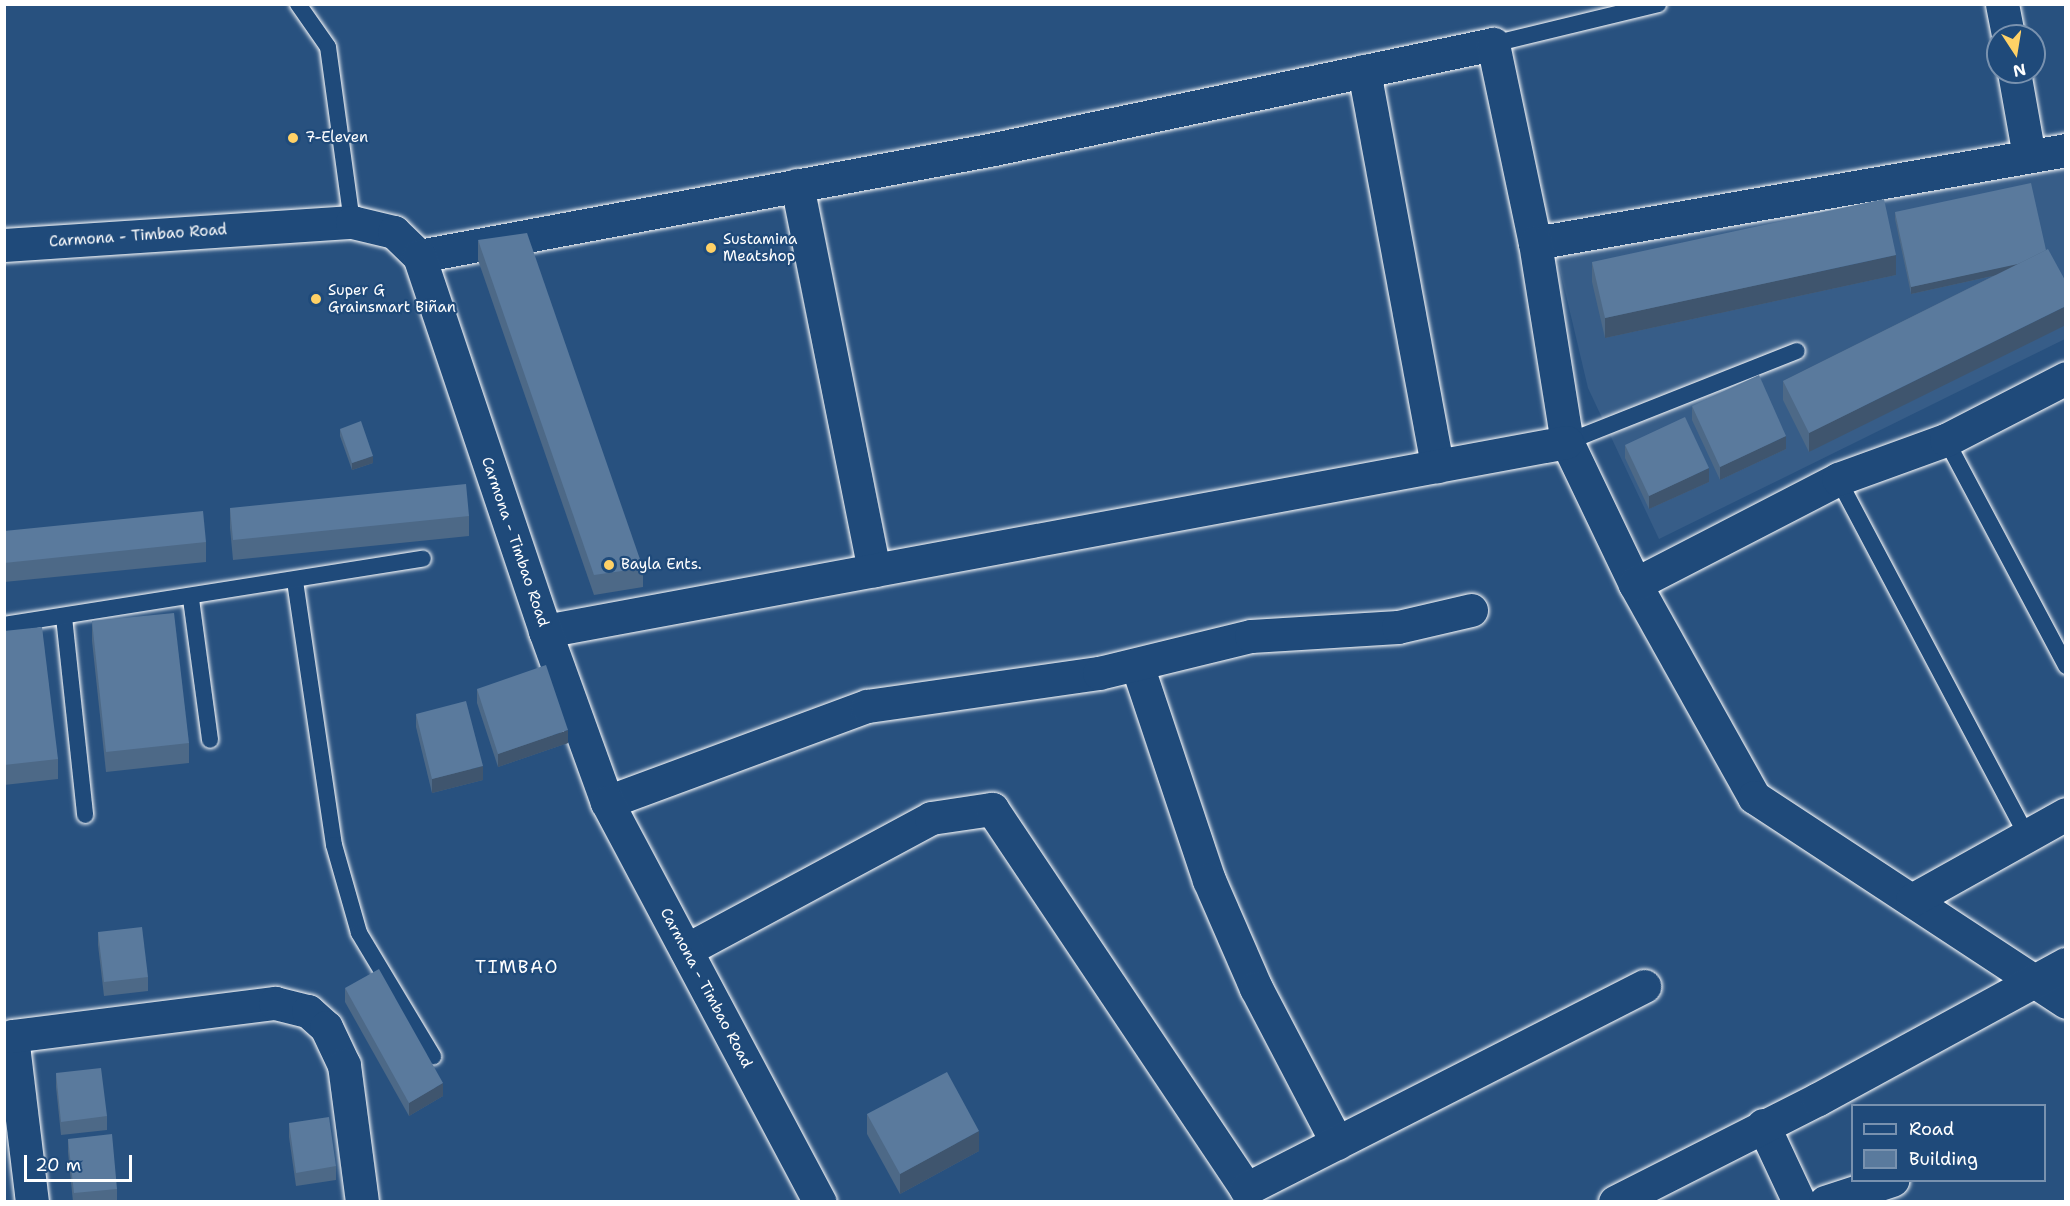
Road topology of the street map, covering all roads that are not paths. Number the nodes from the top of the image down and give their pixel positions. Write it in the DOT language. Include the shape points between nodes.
graph roads {
  1 [pos="298,4"];
  2 [pos="1658,4"];
  3 [pos="2002,4"];
  4 [pos="2006,24"];
  5 [pos="1493,44"];
  6 [pos="1364,71"];
  7 [pos="2016,84"];
  8 [pos="2066,150"];
  9 [pos="2029,156"];
  10 [pos="797,185"];
  11 [pos="352,222"];
  12 [pos="1535,243"];
  13 [pos="4,245"];
  14 [pos="419,255"];
  15 [pos="1797,351"];
  16 [pos="2066,378"];
  17 [pos="1946,440"];
  18 [pos="1567,442"];
  19 [pos="1437,466"];
  20 [pos="1838,479"];
  21 [pos="423,559"];
  22 [pos="874,570"];
  23 [pos="295,581"];
  24 [pos="1635,584"];
  25 [pos="191,598"];
  26 [pos="1472,610"];
  27 [pos="64,617"];
  28 [pos="4,625"];
  29 [pos="545,631"];
  30 [pos="1137,665"];
  31 [pos="2066,666"];
  32 [pos="210,740"];
  33 [pos="607,802"];
  34 [pos="2066,814"];
  35 [pos="85,815"];
  36 [pos="2026,834"];
  37 [pos="1912,900"];
  38 [pos="686,950"];
  39 [pos="2066,964"];
  40 [pos="2029,981"];
  41 [pos="1644,986"];
  42 [pos="2066,1002"];
  43 [pos="433,1056"];
  44 [pos="1763,1125"];
  45 [pos="1337,1143"];
  46 [pos="1886,1182"];
  47 [pos="32,1202"];
  48 [pos="362,1202"];
  49 [pos="820,1202"];
  50 [pos="1615,1202"];
  51 [pos="1799,1202"];
  52 [pos="1825,1202"];
  1 -- 11 [label="lane" via="328,47"];
  2 -- 5 [label="lane"];
  3 -- 4 [label="street"];
  5 -- 6 [label="street"];
  5 -- 12 [label="street"];
  6 -- 10 [label="street" via="994,149"];
  6 -- 19 [label="street"];
  7 -- 9 [label="street"];
  8 -- 9 [label="street"];
  9 -- 12 [label="street"];
  10 -- 14 [label="street"];
  10 -- 22 [label="street"];
  11 -- 13 [label="street, Carmona - Timbao Road"];
  11 -- 14 [label="street, Carmona - Timbao Road" via="394,232"];
  12 -- 18 [label="street"];
  14 -- 29 [label="street, Carmona - Timbao Road"];
  15 -- 18 [label="lane"];
  16 -- 17 [label="street"];
  17 -- 20 [label="street"];
  17 -- 31 [label="lane"];
  18 -- 19 [label="street"];
  18 -- 24 [label="street"];
  19 -- 22 [label="street"];
  20 -- 24 [label="street"];
  20 -- 36 [label="lane"];
  21 -- 23 [label="lane"];
  22 -- 29 [label="street"];
  23 -- 25 [label="lane"];
  23 -- 43 [label="lane" via="334,845 359,933"];
  24 -- 37 [label="street" via="1754,797"];
  25 -- 27 [label="lane"];
  25 -- 32 [label="lane"];
  26 -- 30 [label="street" via="1398,627 1251,636"];
  27 -- 28 [label="lane"];
  27 -- 35 [label="lane"];
  29 -- 33 [label="street, Carmona - Timbao Road"];
  30 -- 33 [label="street" via="867,706"];
  30 -- 45 [label="street" via="1209,880 1256,988"];
  33 -- 38 [label="street, Carmona - Timbao Road"];
  34 -- 36 [label="street"];
  36 -- 37 [label="street"];
  37 -- 40 [label="street"];
  38 -- 45 [label="street" via="931,818 992,809 1246,1190"];
  38 -- 49 [label="street, Carmona - Timbao Road"];
  39 -- 40 [label="street"];
  40 -- 42 [label="street"];
  40 -- 44 [label="street" via="1818,1099"];
  41 -- 45 [label="street"];
  44 -- 50 [label="street"];
  44 -- 51 [label="street"];
  46 -- 52 [label="street"];
  47 -- 48 [label="street" via="12,1036 275,1003 308,1011 326,1027 344,1065"];
}
